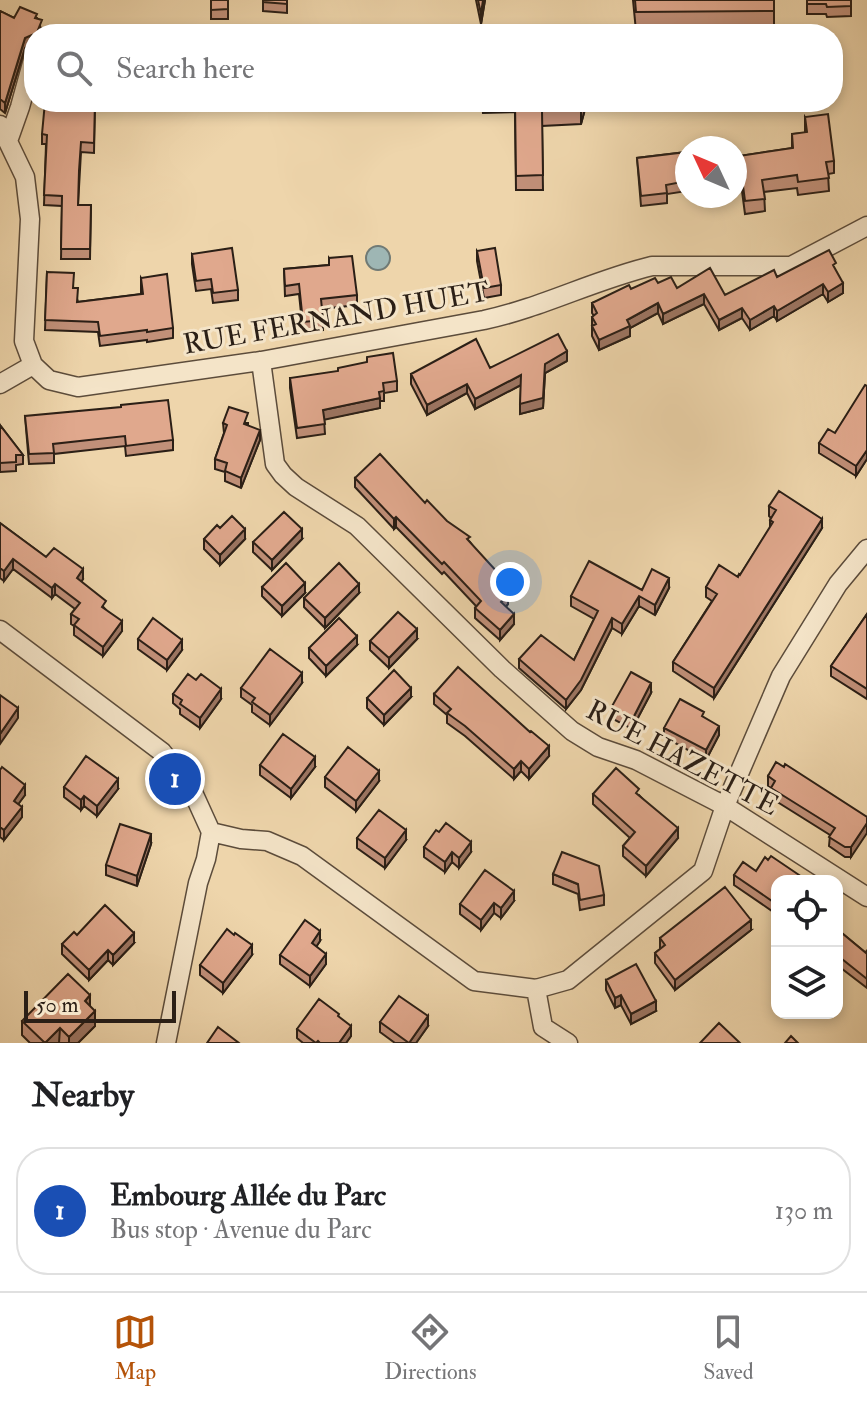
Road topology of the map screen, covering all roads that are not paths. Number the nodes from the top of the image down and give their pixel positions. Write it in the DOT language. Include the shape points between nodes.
graph roads {
  1 [pos="24,92"];
  2 [pos="4,133"];
  3 [pos="867,226"];
  4 [pos="261,361"];
  5 [pos="33,365"];
  6 [pos="0,384"];
  7 [pos="867,549"];
  8 [pos="0,630"];
  9 [pos="725,806"];
  10 [pos="211,832"];
  11 [pos="867,897"];
  12 [pos="536,989"];
  13 [pos="166,1043"];
  14 [pos="568,1043"];
  1 -- 2 [label="street"];
  2 -- 5 [label="street" via="25,177 30,219 24,341"];
  3 -- 4 [label="street, RUE FERNAND HUET" via="791,266 652,266 516,313"];
  4 -- 5 [label="street, RUE FERNAND HUET" via="78,387 49,380"];
  4 -- 9 [label="street, RUE HAZETTE" via="275,464 283,475 357,526 572,731"];
  5 -- 6 [label="street"];
  7 -- 9 [label="street" via="838,584 781,676"];
  8 -- 10 [label="street" via="162,752 191,788"];
  9 -- 11 [label="street, RUE HAZETTE"];
  9 -- 12 [label="street" via="703,871 568,980"];
  10 -- 12 [label="street" via="267,841 302,856 474,981"];
  10 -- 13 [label="street"];
  12 -- 14 [label="street" via="543,1027"];
}
